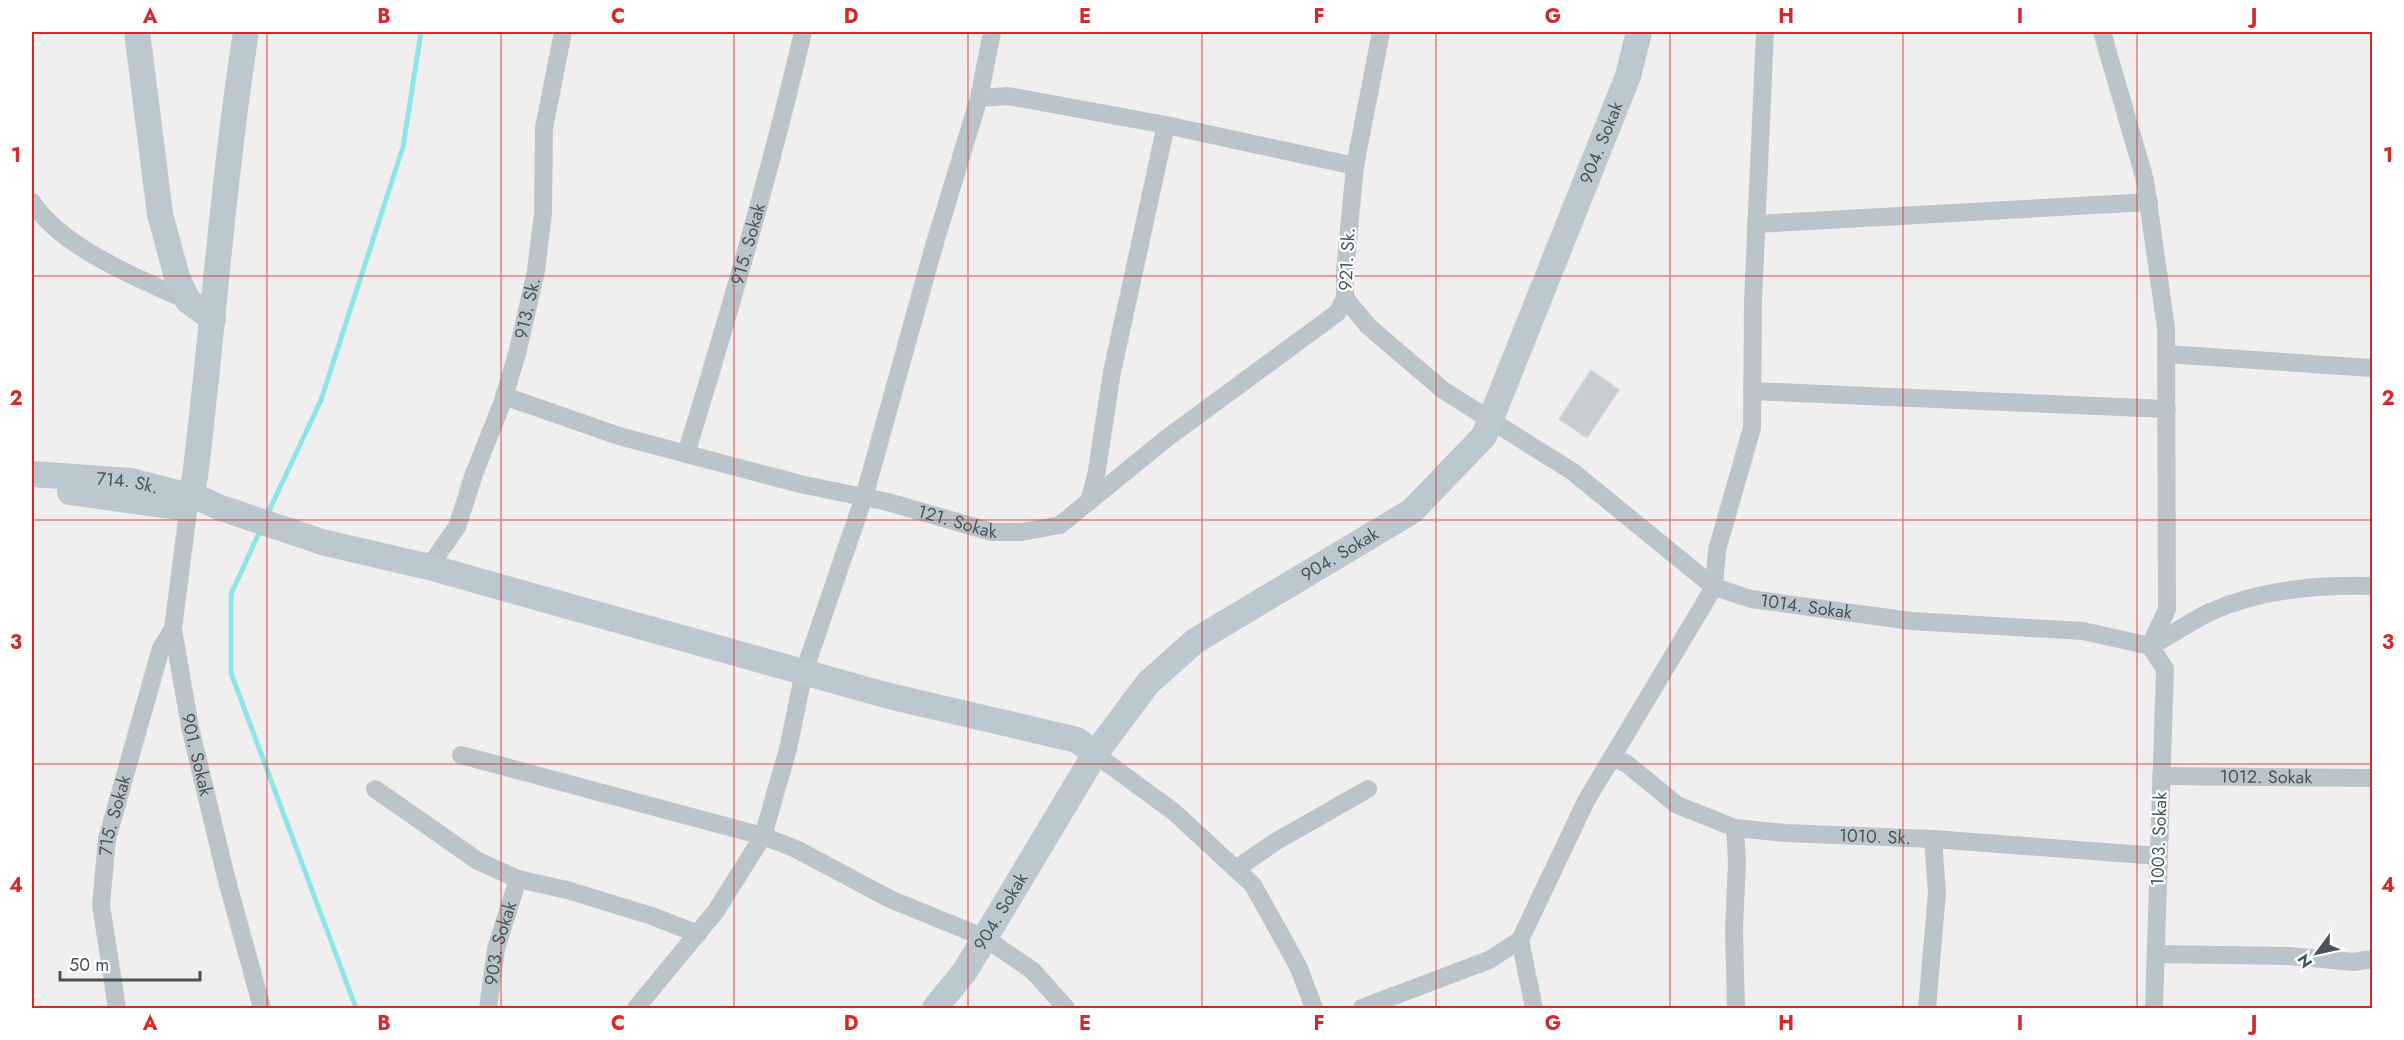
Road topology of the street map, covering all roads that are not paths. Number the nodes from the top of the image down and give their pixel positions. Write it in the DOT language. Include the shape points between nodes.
graph roads {
  1 [pos="137,32"];
  2 [pos="246,32"];
  3 [pos="563,32"];
  4 [pos="803,32"];
  5 [pos="992,32"];
  6 [pos="1381,32"];
  7 [pos="1640,32"];
  8 [pos="1764,32"];
  9 [pos="2102,32"];
  10 [pos="979,98"];
  11 [pos="1167,125"];
  12 [pos="1355,166"];
  13 [pos="32,202"];
  14 [pos="2149,202"];
  15 [pos="1756,224"];
  16 [pos="1345,298"];
  17 [pos="188,301"];
  18 [pos="213,319"];
  19 [pos="2166,354"];
  20 [pos="2373,368"];
  21 [pos="1752,391"];
  22 [pos="504,396"];
  23 [pos="2167,409"];
  24 [pos="1491,419"];
  25 [pos="686,454"];
  26 [pos="32,474"];
  27 [pos="32,486"];
  28 [pos="864,497"];
  29 [pos="189,502"];
  30 [pos="1089,502"];
  31 [pos="429,567"];
  32 [pos="1714,586"];
  33 [pos="2373,586"];
  34 [pos="173,629"];
  35 [pos="2150,646"];
  36 [pos="804,672"];
  37 [pos="1095,754"];
  38 [pos="461,755"];
  39 [pos="1612,757"];
  40 [pos="2161,776"];
  41 [pos="2373,778"];
  42 [pos="375,789"];
  43 [pos="1368,789"];
  44 [pos="1735,828"];
  45 [pos="763,836"];
  46 [pos="1933,839"];
  47 [pos="2158,856"];
  48 [pos="1236,869"];
  49 [pos="518,879"];
  50 [pos="698,934"];
  51 [pos="985,938"];
  52 [pos="1520,940"];
  53 [pos="2156,954"];
  54 [pos="2373,959"];
  55 [pos="117,1008"];
  56 [pos="262,1008"];
  57 [pos="488,1008"];
  58 [pos="636,1008"];
  59 [pos="935,1008"];
  60 [pos="1066,1008"];
  61 [pos="1314,1008"];
  62 [pos="1362,1008"];
  63 [pos="1534,1008"];
  64 [pos="1736,1008"];
  65 [pos="1926,1008"];
  66 [pos="2154,1008"];
  1 -- 17 [label="street" via="160,214 177,278"];
  2 -- 18 [label="street" via="232,121"];
  3 -- 22 [label="street, 913. Sk." via="544,128 543,213 536,271"];
  4 -- 25 [label="street, 915. Sokak" via="779,135"];
  5 -- 10 [label="street"];
  6 -- 12 [label="street, 921. Sk."];
  7 -- 24 [label="street, 904. Sokak" via="1628,76"];
  8 -- 15 [label="street"];
  9 -- 14 [label="street"];
  10 -- 11 [label="street" via="1008,96"];
  10 -- 28 [label="street" via="933,246"];
  11 -- 12 [label="street"];
  11 -- 30 [label="street" via="1112,372"];
  12 -- 16 [label="street, 921. Sk."];
  13 -- 17 [label="street" via="40,216 88,253"];
  14 -- 15 [label="street"];
  14 -- 19 [label="street"];
  15 -- 21 [label="street"];
  16 -- 24 [label="street, 921. Sk." via="1368,326 1443,390"];
  16 -- 30 [label="street, 121. Sokak" via="1337,313 1167,438"];
  17 -- 18 [label="street"];
  18 -- 29 [label="street"];
  19 -- 20 [label="street"];
  19 -- 23 [label="street"];
  21 -- 23 [label="street"];
  21 -- 32 [label="street" via="1752,428 1717,550"];
  22 -- 25 [label="street, 121. Sokak" via="619,436"];
  22 -- 31 [label="street, 913. Sk." via="457,527"];
  23 -- 35 [label="street" via="2167,609"];
  24 -- 32 [label="street, 1014. Sokak" via="1573,472"];
  24 -- 37 [label="street, 904. Sokak" via="1484,436 1412,511 1195,641 1148,682"];
  25 -- 28 [label="street, 121. Sokak"];
  26 -- 29 [label="street, 714. Sk." via="131,481"];
  27 -- 29 [label="street"];
  28 -- 30 [label="street, 121. Sokak" via="992,532 1060,525"];
  28 -- 36 [label="street"];
  29 -- 31 [label="street, 714. Sk." via="221,508 322,542"];
  29 -- 34 [label="street, 901. Sokak"];
  31 -- 36 [label="street, 714. Sk."];
  32 -- 35 [label="street, 1014. Sokak" via="1751,599 1911,621 2083,631"];
  32 -- 39 [label="street"];
  33 -- 35 [label="street" via="2330,585 2269,593 2210,612"];
  34 -- 55 [label="street, 715. Sokak" via="161,648 107,839 101,905"];
  34 -- 56 [label="street, 901. Sokak" via="193,739"];
  35 -- 40 [label="street, 1003. Sokak" via="2164,669"];
  36 -- 37 [label="street, 714. Sk." via="1077,740"];
  36 -- 45 [label="street" via="788,750"];
  37 -- 48 [label="street" via="1174,812"];
  37 -- 51 [label="street, 904. Sokak"];
  38 -- 45 [label="street"];
  39 -- 44 [label="street, 1010. Sk." via="1627,764 1677,805"];
  39 -- 52 [label="street" via="1586,801"];
  40 -- 41 [label="street, 1012. Sokak"];
  40 -- 47 [label="street, 1003. Sokak"];
  42 -- 49 [label="street" via="478,861"];
  43 -- 48 [label="street"];
  44 -- 46 [label="street, 1010. Sk."];
  44 -- 64 [label="street"];
  45 -- 50 [label="street"];
  45 -- 51 [label="street" via="796,849 890,899"];
  46 -- 47 [label="street, 1010. Sk."];
  46 -- 65 [label="street" via="1937,894"];
  47 -- 53 [label="street, 1003. Sokak"];
  48 -- 61 [label="street" via="1253,885 1298,966"];
  49 -- 50 [label="street" via="567,890"];
  49 -- 57 [label="street, 903. Sokak" via="496,949"];
  50 -- 58 [label="street"];
  51 -- 59 [label="street, 904. Sokak" via="965,972"];
  51 -- 60 [label="street" via="1033,971"];
  52 -- 62 [label="street" via="1489,960"];
  52 -- 63 [label="street"];
  53 -- 54 [label="street" via="2289,956 2354,962"];
  53 -- 66 [label="street, 1003. Sokak"];
}
